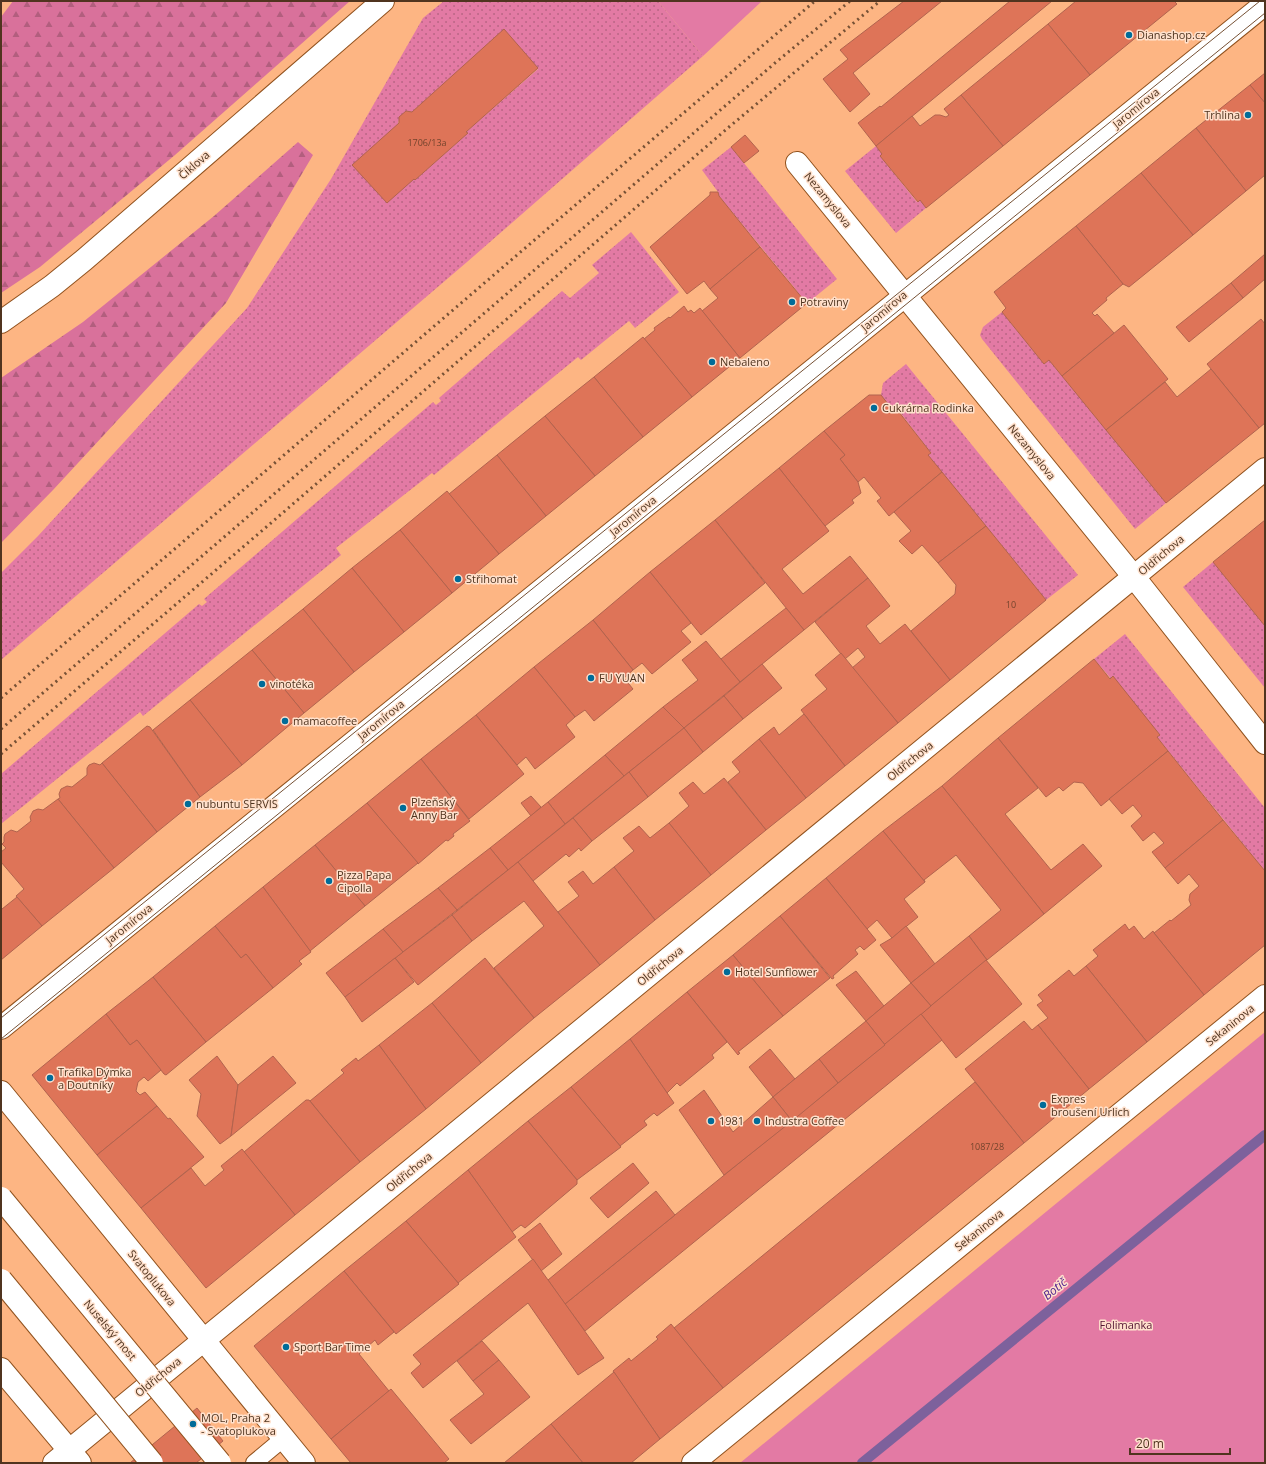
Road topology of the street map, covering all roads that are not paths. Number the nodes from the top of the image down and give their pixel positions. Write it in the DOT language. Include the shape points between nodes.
graph roads {
  1 [pos="383,1"];
  2 [pos="1265,4"];
  3 [pos="797,163"];
  4 [pos="905,295"];
  5 [pos="1,322"];
  6 [pos="1265,469"];
  7 [pos="1134,577"];
  8 [pos="1265,743"];
  9 [pos="1265,996"];
  10 [pos="1,1028"];
  11 [pos="1,1092"];
  12 [pos="1,1198"];
  13 [pos="1,1280"];
  14 [pos="204,1340"];
  15 [pos="1,1369"];
  16 [pos="284,1438"];
  17 [pos="68,1459"];
  18 [pos="152,1463"];
  19 [pos="220,1463"];
  20 [pos="254,1463"];
  21 [pos="304,1463"];
  22 [pos="693,1463"];
  1 -- 5 [label="street, Čiklova" via="84,260"];
  2 -- 4 [label="street, Jaromírova"];
  3 -- 4 [label="street, Nezamyslova"];
  4 -- 7 [label="street, Nezamyslova"];
  4 -- 10 [label="street, Jaromírova"];
  6 -- 7 [label="street, Oldřichova"];
  7 -- 8 [label="street, Nezamyslova"];
  7 -- 14 [label="street, Oldřichova"];
  9 -- 22 [label="street, Sekaninova"];
  11 -- 14 [label="street, Svatoplukova"];
  12 -- 19 [label="street, Nuselský most, bridge"];
  13 -- 18 [label="street, bridge"];
  14 -- 16 [label="street, Svatoplukova"];
  14 -- 17 [label="street, Oldřichova"];
  15 -- 17 [label="street"];
  16 -- 20 [label="lane"];
  16 -- 21 [label="street, Svatoplukova"];
}
